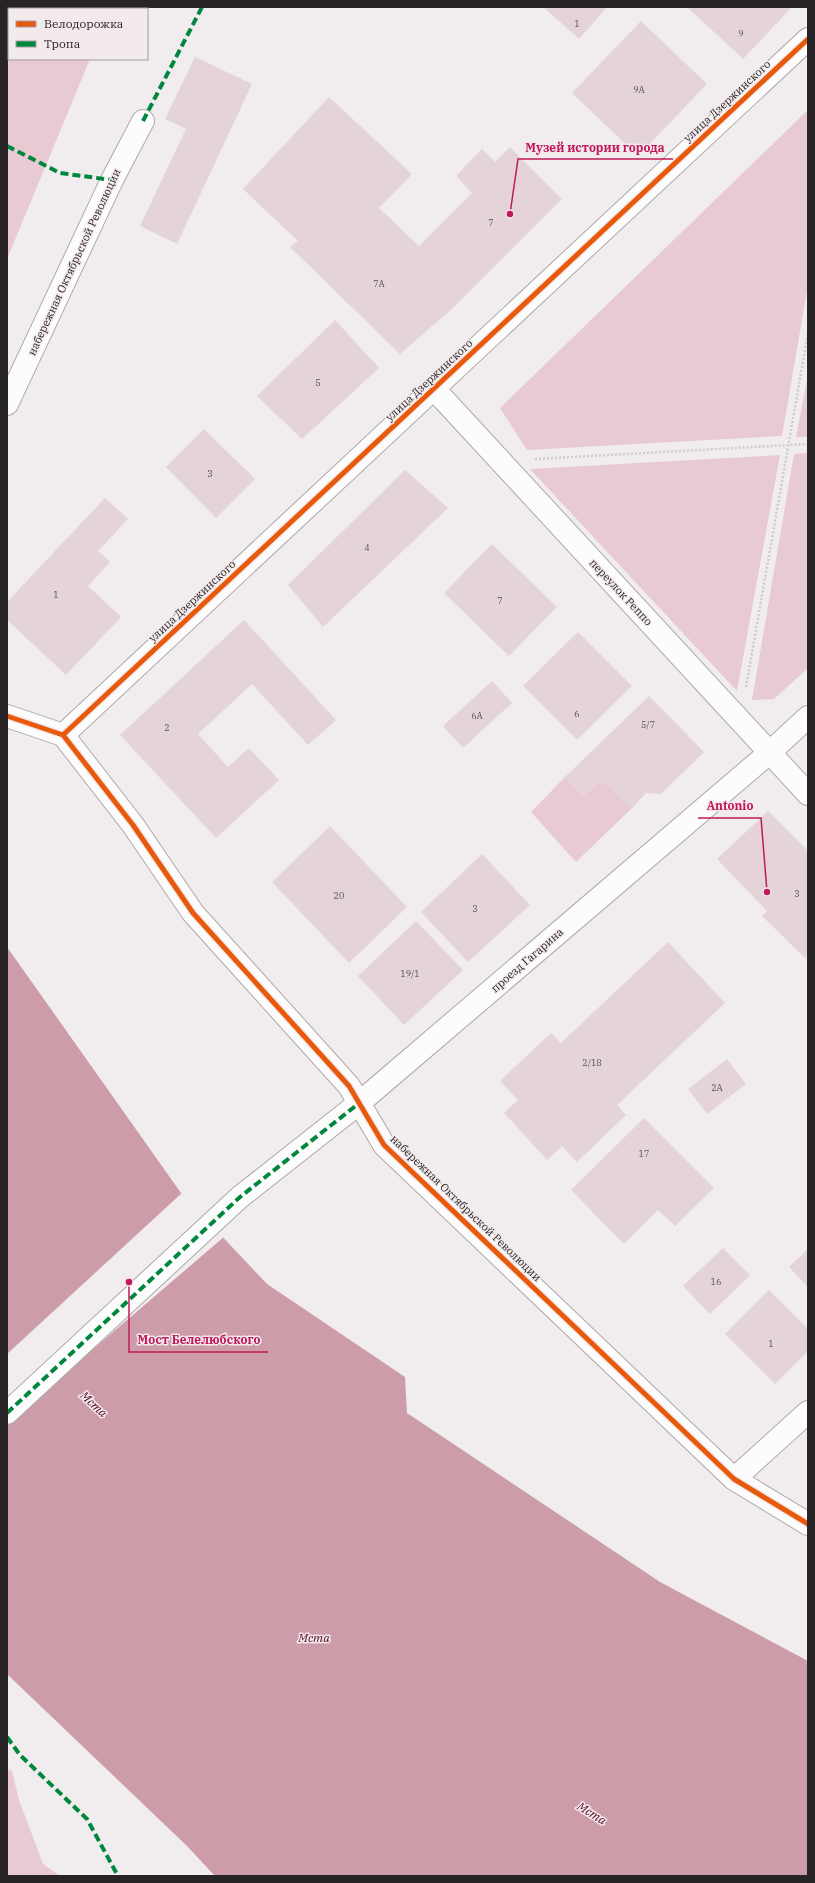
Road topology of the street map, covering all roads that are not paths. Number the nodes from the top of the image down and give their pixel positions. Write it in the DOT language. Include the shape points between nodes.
graph roads {
  1 [pos="808,39"];
  2 [pos="143,121"];
  3 [pos="434,389"];
  4 [pos="7,404"];
  5 [pos="7,716"];
  6 [pos="808,717"];
  7 [pos="63,735"];
  8 [pos="769,753"];
  9 [pos="808,794"];
  10 [pos="358,1104"];
  11 [pos="808,1412"];
  12 [pos="7,1413"];
  13 [pos="734,1479"];
  14 [pos="808,1524"];
  1 -- 3 [label="street, улица Дзержинского"];
  2 -- 4 [label="street, набережная Октябрьской Революции" via="112,180"];
  3 -- 7 [label="street, улица Дзержинского"];
  3 -- 8 [label="street, переулок Реппо"];
  5 -- 7 [label="street"];
  6 -- 8 [label="street, проезд Гагарина"];
  7 -- 10 [label="street, набережная Октябрьской Революции" via="133,825 193,913 349,1086"];
  8 -- 9 [label="street, переулок Реппо"];
  8 -- 10 [label="street, проезд Гагарина"];
  10 -- 12 [label="street, проезд Гагарина" via="240,1197"];
  10 -- 13 [label="street, набережная Октябрьской Революции" via="384,1145"];
  11 -- 13 [label="street"];
  13 -- 14 [label="street, набережная Октябрьской Революции"];
}
